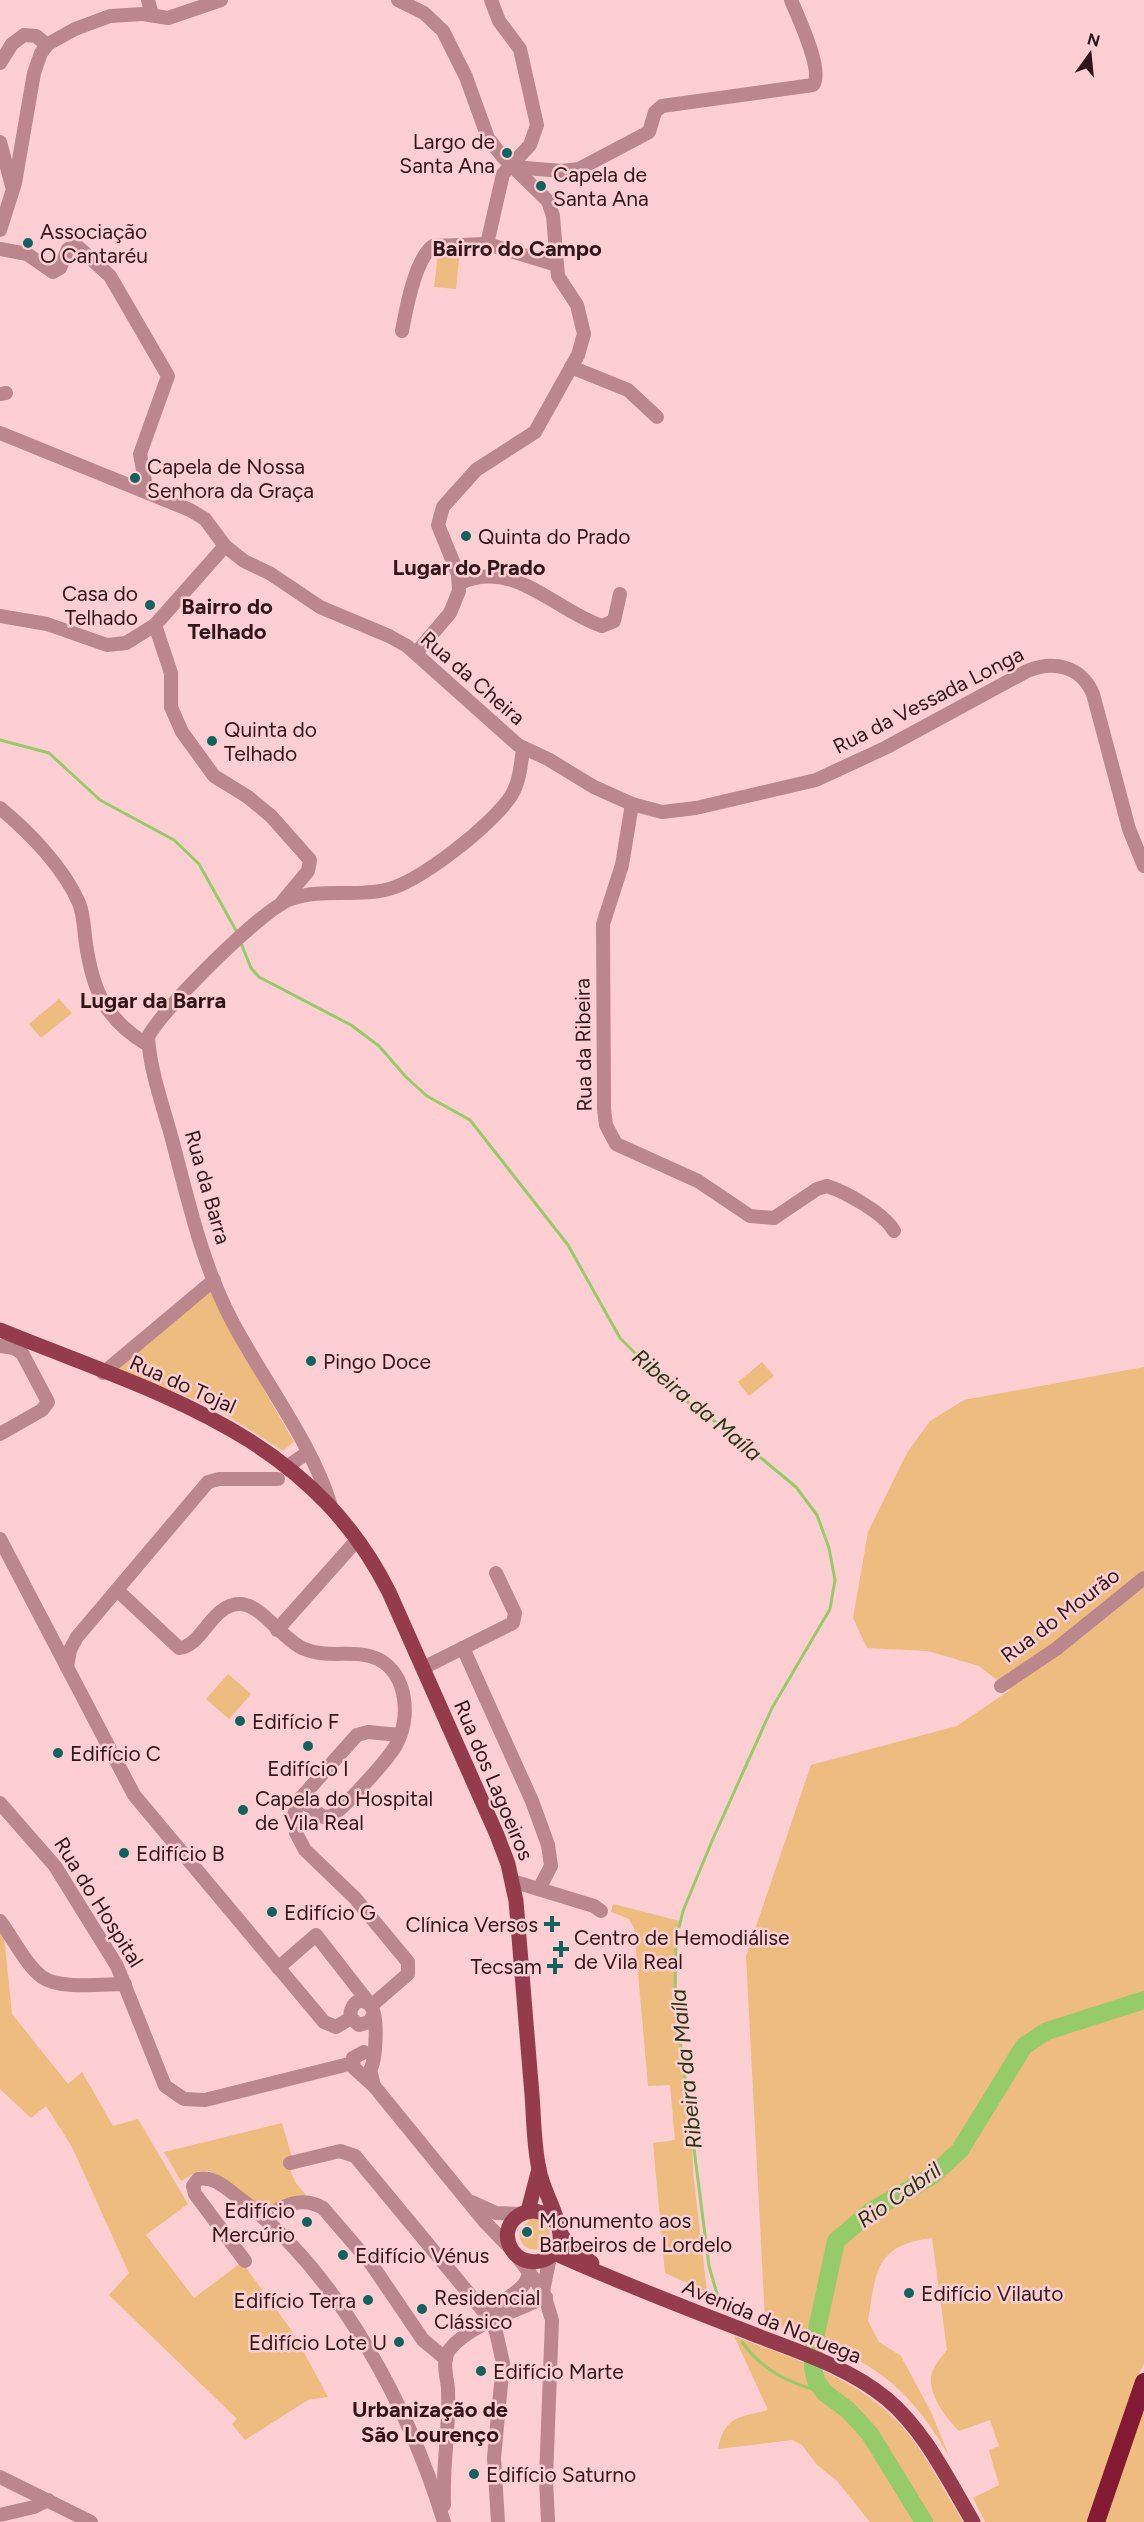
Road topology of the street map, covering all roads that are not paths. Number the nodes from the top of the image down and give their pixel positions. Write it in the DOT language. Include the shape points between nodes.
graph roads {
  1 [pos="148,0"];
  2 [pos="220,0"];
  3 [pos="398,0"];
  4 [pos="491,0"];
  5 [pos="791,0"];
  6 [pos="152,15"];
  7 [pos="47,45"];
  8 [pos="0,63"];
  9 [pos="0,142"];
  10 [pos="513,167"];
  11 [pos="13,190"];
  12 [pos="0,230"];
  13 [pos="487,244"];
  14 [pos="0,249"];
  15 [pos="557,265"];
  16 [pos="402,331"];
  17 [pos="571,367"];
  18 [pos="657,417"];
  19 [pos="0,433"];
  20 [pos="147,492"];
  21 [pos="225,546"];
  22 [pos="460,583"];
  23 [pos="620,594"];
  24 [pos="0,616"];
  25 [pos="155,625"];
  26 [pos="416,653"];
  27 [pos="524,748"];
  28 [pos="632,804"];
  29 [pos="0,808"];
  30 [pos="1144,866"];
  31 [pos="282,903"];
  32 [pos="148,1045"];
  33 [pos="894,1231"];
  34 [pos="214,1280"];
  35 [pos="0,1330"];
  36 [pos="0,1346"];
  37 [pos="103,1373"];
  38 [pos="0,1434"];
  39 [pos="310,1457"];
  40 [pos="291,1469"];
  41 [pos="278,1479"];
  42 [pos="331,1506"];
  43 [pos="0,1539"];
  44 [pos="357,1540"];
  45 [pos="496,1574"];
  46 [pos="1144,1578"];
  47 [pos="117,1590"];
  48 [pos="277,1630"];
  49 [pos="463,1648"];
  50 [pos="66,1666"];
  51 [pos="423,1668"];
  52 [pos="1001,1686"];
  53 [pos="400,1735"];
  54 [pos="300,1799"];
  55 [pos="0,1803"];
  56 [pos="512,1881"];
  57 [pos="539,1889"];
  58 [pos="601,1911"];
  59 [pos="0,1921"];
  60 [pos="278,1968"];
  61 [pos="125,1984"];
  62 [pos="365,2014"];
  63 [pos="363,2063"];
  64 [pos="290,2163"];
  65 [pos="539,2169"];
  66 [pos="467,2199"];
  67 [pos="524,2213"];
  68 [pos="264,2217"];
  69 [pos="558,2228"];
  70 [pos="514,2253"];
  71 [pos="552,2255"];
  72 [pos="245,2261"];
  73 [pos="529,2272"];
  74 [pos="630,2287"];
  75 [pos="544,2294"];
  76 [pos="490,2319"];
  77 [pos="446,2359"];
  78 [pos="1144,2382"];
  79 [pos="0,2477"];
  80 [pos="48,2500"];
  81 [pos="0,2515"];
  82 [pos="91,2522"];
  83 [pos="445,2522"];
  84 [pos="498,2522"];
  85 [pos="548,2522"];
  86 [pos="973,2522"];
  87 [pos="1096,2522"];
  1 -- 6 [label="street"];
  2 -- 6 [label="street" via="168,18"];
  3 -- 10 [label="street" via="424,13 443,31 466,77 486,134"];
  4 -- 10 [label="street" via="499,21 520,49 537,120 533,141"];
  5 -- 10 [label="street" via="816,70 813,86 662,106 655,112 649,132 579,169"];
  6 -- 7 [label="street" via="131,14 93,21"];
  7 -- 8 [label="street" via="36,36 24,35 12,44"];
  7 -- 11 [label="street" via="32,82"];
  9 -- 11 [label="street"];
  10 -- 13 [label="street" via="505,171 500,183"];
  10 -- 15 [label="street" via="551,208"];
  11 -- 12 [label="street"];
  13 -- 15 [label="street"];
  13 -- 16 [label="street" via="437,245 428,250 413,279"];
  14 -- 20 [label="street" via="27,254 56,272 68,249 77,246 110,276 168,376 140,454"];
  15 -- 17 [label="street" via="560,280 577,305 583,327 582,342"];
  17 -- 18 [label="street" via="628,390"];
  17 -- 22 [label="street" via="535,432 476,470 442,507 438,525"];
  19 -- 20 [label="street, Rua da Cheira"];
  20 -- 21 [label="street, Rua da Cheira" via="198,514 213,527"];
  21 -- 25 [label="street"];
  21 -- 26 [label="street, Rua da Cheira" via="320,607 389,636"];
  22 -- 23 [label="street" via="482,575 516,580 602,626 614,621"];
  22 -- 26 [label="street" via="450,613"];
  24 -- 25 [label="street" via="47,624 111,646 131,641"];
  25 -- 31 [label="street" via="171,673 171,707 178,727 214,776 258,805 306,855 308,871"];
  26 -- 27 [label="street, Rua da Cheira" via="483,717"];
  27 -- 28 [label="street, Rua da Cheira"];
  27 -- 31 [label="street" via="515,789 507,801 466,841 411,879 387,890 305,896"];
  28 -- 30 [label="street, Rua da Vessada Longa" via="658,811 684,810 809,783 885,748 1027,671 1050,664 1077,673 1089,686"];
  28 -- 33 [label="street, Rua da Ribeira" via="622,865 603,924 604,1109 610,1136 629,1152 703,1184 750,1216 776,1218 827,1186 861,1203"];
  29 -- 32 [label="street" via="67,882 80,905 87,951 102,1001 118,1024"];
  31 -- 32 [label="street" via="192,983 156,1024"];
  32 -- 34 [label="street, Rua da Barra" via="193,1221"];
  34 -- 37 [label="street"];
  34 -- 39 [label="street, Rua da Barra" via="232,1322"];
  35 -- 37 [label="main road, Rua do Tojal"];
  36 -- 38 [label="street" via="22,1353 48,1402 42,1410"];
  37 -- 40 [label="main road, Rua do Tojal" via="221,1422"];
  39 -- 40 [label="street"];
  39 -- 42 [label="street, Rua da Barra"];
  40 -- 42 [label="main road, Rua do Tojal"];
  41 -- 47 [label="street" via="208,1482"];
  42 -- 44 [label="main road, Rua dos Lagoeiros"];
  43 -- 50 [label="street"];
  44 -- 48 [label="street"];
  44 -- 51 [label="main road, Rua dos Lagoeiros" via="385,1583"];
  45 -- 49 [label="street" via="514,1621"];
  46 -- 52 [label="street, Rua do Mourão" via="1056,1649"];
  47 -- 48 [label="street" via="179,1648 188,1646 219,1612 234,1605 253,1608"];
  47 -- 50 [label="street" via="75,1640"];
  48 -- 53 [label="street" via="313,1653 367,1656 388,1666 404,1697"];
  49 -- 51 [label="street"];
  49 -- 57 [label="street" via="532,1801 549,1851 550,1870"];
  50 -- 60 [label="street" via="137,1798"];
  51 -- 56 [label="main road, Rua dos Lagoeiros" via="502,1847"];
  53 -- 54 [label="street" via="357,1735"];
  53 -- 54 [label="street" via="394,1749 332,1816 323,1817"];
  54 -- 62 [label="street" via="294,1823 302,1845 355,1898 408,1962 405,1977"];
  55 -- 61 [label="street, Rua do Hospital" via="55,1866"];
  56 -- 57 [label="street"];
  56 -- 65 [label="main road, Rua dos Lagoeiros"];
  57 -- 58 [label="street"];
  59 -- 61 [label="street" via="35,1970 46,1979 68,1984"];
  60 -- 62 [label="street" via="328,2025 336,2026"];
  60 -- 62 [label="street" via="316,1935"];
  61 -- 63 [label="street, Rua do Hospital" via="163,2082 184,2099 211,2099"];
  62 -- 63 [label="street" via="375,2036"];
  63 -- 66 [label="street" via="374,2086"];
  64 -- 76 [label="street" via="340,2151 355,2156"];
  65 -- 67 [label="main road, Rua dos Lagoeiros"];
  65 -- 69 [label="main road, Rua dos Lagoeiros"];
  66 -- 67 [label="street" via="496,2213"];
  66 -- 70 [label="street"];
  67 -- 69 [label="main road" via="544,2212"];
  67 -- 70 [label="main road" via="510,2226 508,2242"];
  68 -- 72 [label="street" via="215,2181 203,2178 194,2182 197,2196"];
  68 -- 77 [label="street" via="296,2202 311,2202 322,2208 372,2265 423,2340"];
  68 -- 83 [label="street" via="336,2300 367,2348 422,2456"];
  69 -- 71 [label="main road" via="560,2240"];
  69 -- 74 [label="main road, Avenida da Noruega" via="581,2256"];
  70 -- 71 [label="main road" via="532,2262"];
  70 -- 73 [label="street"];
  71 -- 74 [label="main road, Avenida da Noruega"];
  71 -- 75 [label="street"];
  73 -- 75 [label="street"];
  73 -- 76 [label="street" via="523,2286 495,2308"];
  74 -- 86 [label="main road, Avenida da Noruega" via="827,2363 863,2382 905,2416"];
  75 -- 76 [label="street" via="503,2317"];
  75 -- 85 [label="street" via="551,2312 553,2336 546,2480"];
  76 -- 77 [label="street" via="453,2346"];
  76 -- 84 [label="street" via="503,2362 494,2467"];
  77 -- 83 [label="street"];
  78 -- 87 [label="highway"];
  79 -- 80 [label="street"];
  80 -- 81 [label="street"];
  80 -- 82 [label="street"];
}
